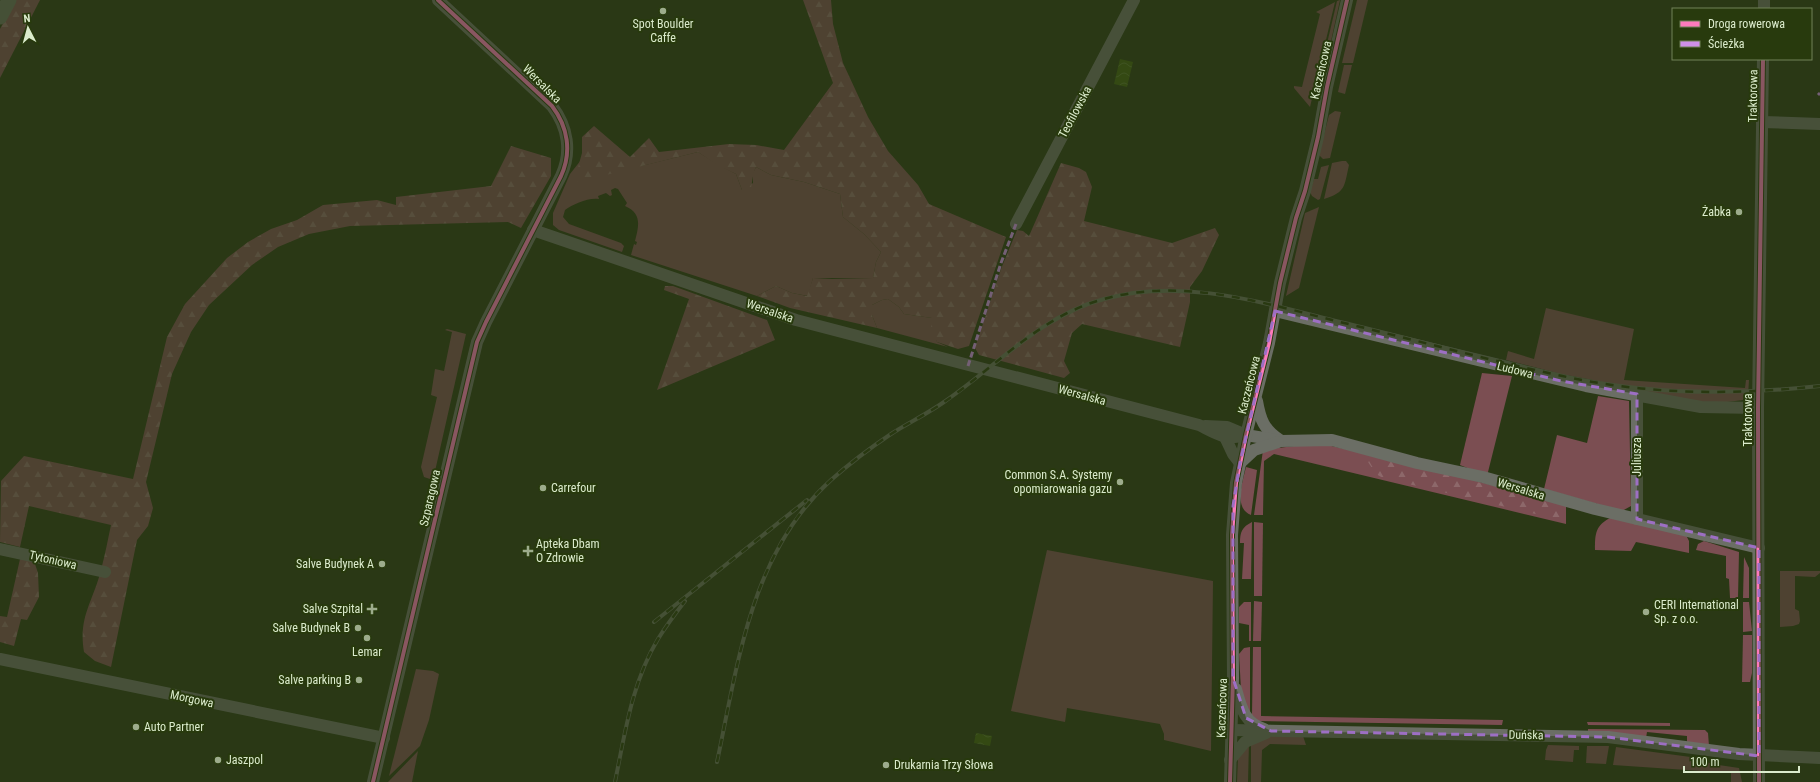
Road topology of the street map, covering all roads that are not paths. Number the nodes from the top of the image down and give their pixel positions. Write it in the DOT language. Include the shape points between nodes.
graph roads {
  1 [pos="8,0"];
  2 [pos="438,0"];
  3 [pos="1134,0"];
  4 [pos="1347,0"];
  5 [pos="0,17"];
  6 [pos="1763,60"];
  7 [pos="1762,122"];
  8 [pos="1820,124"];
  9 [pos="1016,224"];
  10 [pos="533,230"];
  11 [pos="1275,311"];
  12 [pos="1637,394"];
  13 [pos="1257,396"];
  14 [pos="1758,408"];
  15 [pos="1200,426"];
  16 [pos="1246,435"];
  17 [pos="1225,437"];
  18 [pos="1281,440"];
  19 [pos="1240,463"];
  20 [pos="1637,519"];
  21 [pos="1759,548"];
  22 [pos="0,549"];
  23 [pos="105,572"];
  24 [pos="0,659"];
  25 [pos="1233,678"];
  26 [pos="1231,730"];
  27 [pos="1271,731"];
  28 [pos="384,738"];
  29 [pos="1759,756"];
  30 [pos="1820,758"];
  31 [pos="1230,760"];
  32 [pos="373,782"];
  33 [pos="1230,782"];
  34 [pos="1758,782"];
  1 -- 5 [label="main road"];
  2 -- 10 [label="street, Wersalska" via="548,102 563,124 568,146 566,164"];
  3 -- 9 [label="street, Teofilowska"];
  4 -- 11 [label="street, Kaczeńcowa" via="1318,137"];
  6 -- 7 [label="street, Traktorowa"];
  7 -- 8 [label="street"];
  7 -- 14 [label="street, Traktorowa"];
  10 -- 15 [label="street, Wersalska" via="796,320"];
  10 -- 28 [label="street, Szparagowa" via="477,342"];
  11 -- 12 [label="street, Ludowa" via="1561,381"];
  11 -- 13 [label="street, Kaczeńcowa"];
  12 -- 14 [label="street, Ludowa" via="1700,407"];
  12 -- 20 [label="street, Juliusza"];
  13 -- 16 [label="street, Kaczeńcowa"];
  13 -- 18 [label="street" via="1263,425"];
  14 -- 21 [label="street, Traktorowa"];
  15 -- 16 [label="street, Wersalska" via="1227,427"];
  15 -- 17 [label="street, Wersalska"];
  16 -- 17 [label="street, Wersalska"];
  16 -- 18 [label="street, Wersalska"];
  16 -- 19 [label="street, Kaczeńcowa"];
  17 -- 19 [label="street"];
  18 -- 19 [label="street, Wersalska" via="1254,450"];
  18 -- 20 [label="street, Wersalska" via="1332,440 1417,463 1484,477 1555,499"];
  19 -- 25 [label="street, Kaczeńcowa" via="1232,524"];
  20 -- 21 [label="street, Wersalska"];
  21 -- 29 [label="street, Traktorowa"];
  22 -- 23 [label="street, Tytoniowa"];
  24 -- 28 [label="street, Morgowa"];
  25 -- 26 [label="street, Kaczeńcowa"];
  25 -- 27 [label="street" via="1246,718 1258,727"];
  26 -- 27 [label="street, Duńska"];
  26 -- 31 [label="street, Kaczeńcowa"];
  27 -- 29 [label="street, Duńska" via="1608,737"];
  27 -- 31 [label="street" via="1245,742"];
  28 -- 32 [label="street, Szparagowa"];
  29 -- 30 [label="street, Duńska"];
  29 -- 34 [label="street, Traktorowa"];
  31 -- 33 [label="street, Kaczeńcowa"];
}
